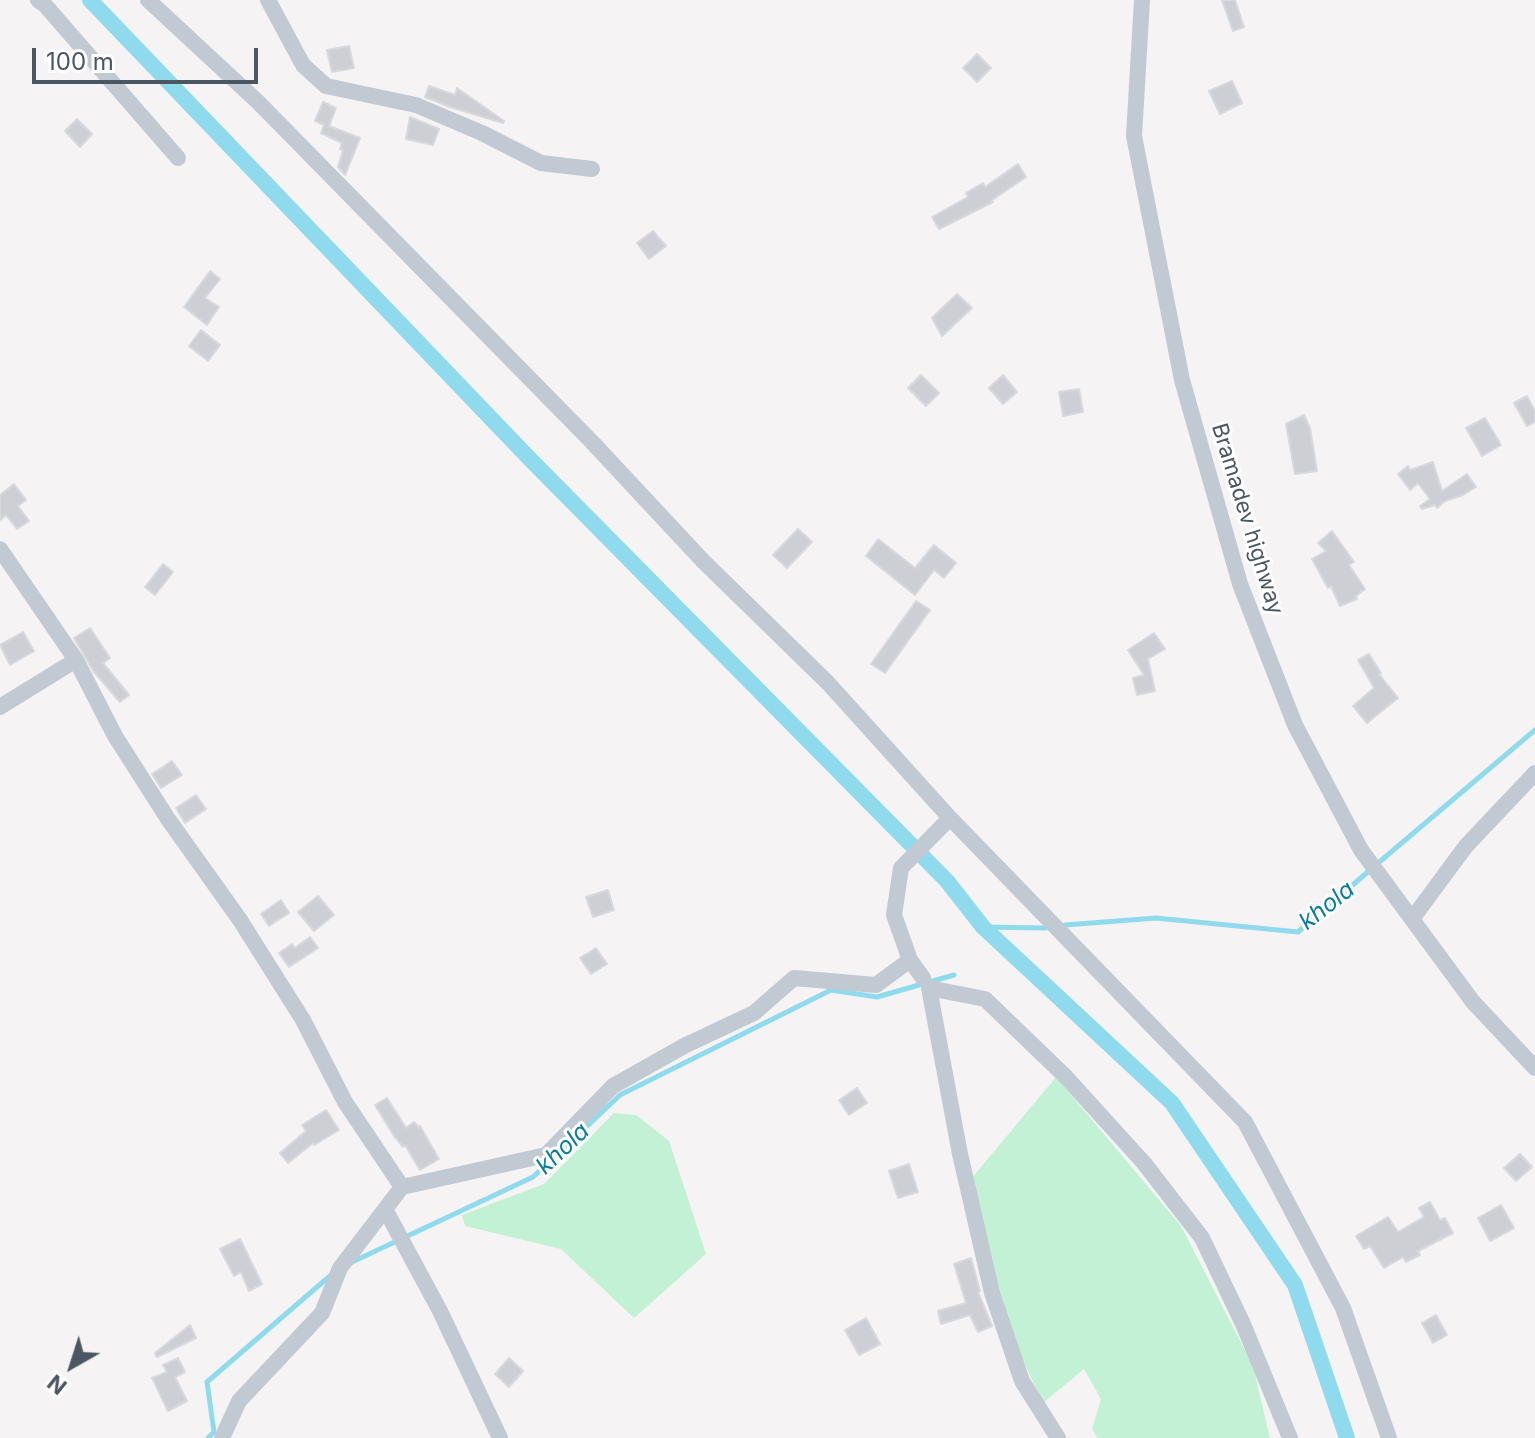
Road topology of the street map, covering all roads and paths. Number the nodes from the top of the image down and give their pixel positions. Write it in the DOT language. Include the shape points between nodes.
graph roads {
  1 [pos="38,0"];
  2 [pos="148,0"];
  3 [pos="268,0"];
  4 [pos="1142,0"];
  5 [pos="178,158"];
  6 [pos="592,169"];
  7 [pos="0,549"];
  8 [pos="76,660"];
  9 [pos="0,707"];
  10 [pos="1535,773"];
  11 [pos="950,818"];
  12 [pos="1412,919"];
  13 [pos="910,960"];
  14 [pos="923,978"];
  15 [pos="1535,1068"];
  16 [pos="402,1187"];
  17 [pos="385,1209"];
  18 [pos="222,1438"];
  19 [pos="500,1438"];
  20 [pos="1058,1438"];
  21 [pos="1290,1438"];
  22 [pos="1389,1438"];
  1 -- 5 [label="street"];
  2 -- 11 [label="street" via="259,103 505,353 828,683"];
  3 -- 6 [label="street" via="303,65 326,86 416,105 541,163"];
  4 -- 12 [label="street, Bramadev highway" via="1134,136 1182,380 1240,584 1295,725 1361,850"];
  7 -- 8 [label="street"];
  8 -- 9 [label="street"];
  8 -- 16 [label="street" via="115,736 248,933 303,1020 345,1102"];
  10 -- 12 [label="street" via="1466,846"];
  11 -- 13 [label="street" via="901,868 894,915"];
  11 -- 22 [label="street" via="1245,1122 1343,1308"];
  12 -- 15 [label="street, Bramadev highway" via="1473,1002"];
  13 -- 14 [label="street"];
  13 -- 16 [label="street" via="876,985 794,978 754,1013 613,1086 546,1155"];
  16 -- 17 [label="street"];
  17 -- 18 [label="street" via="340,1268 322,1313 239,1401"];
  17 -- 19 [label="street"];
  20 -- 21 [label="street" via="1022,1381 992,1293 929,988 985,999 1144,1163 1202,1238"];
}
